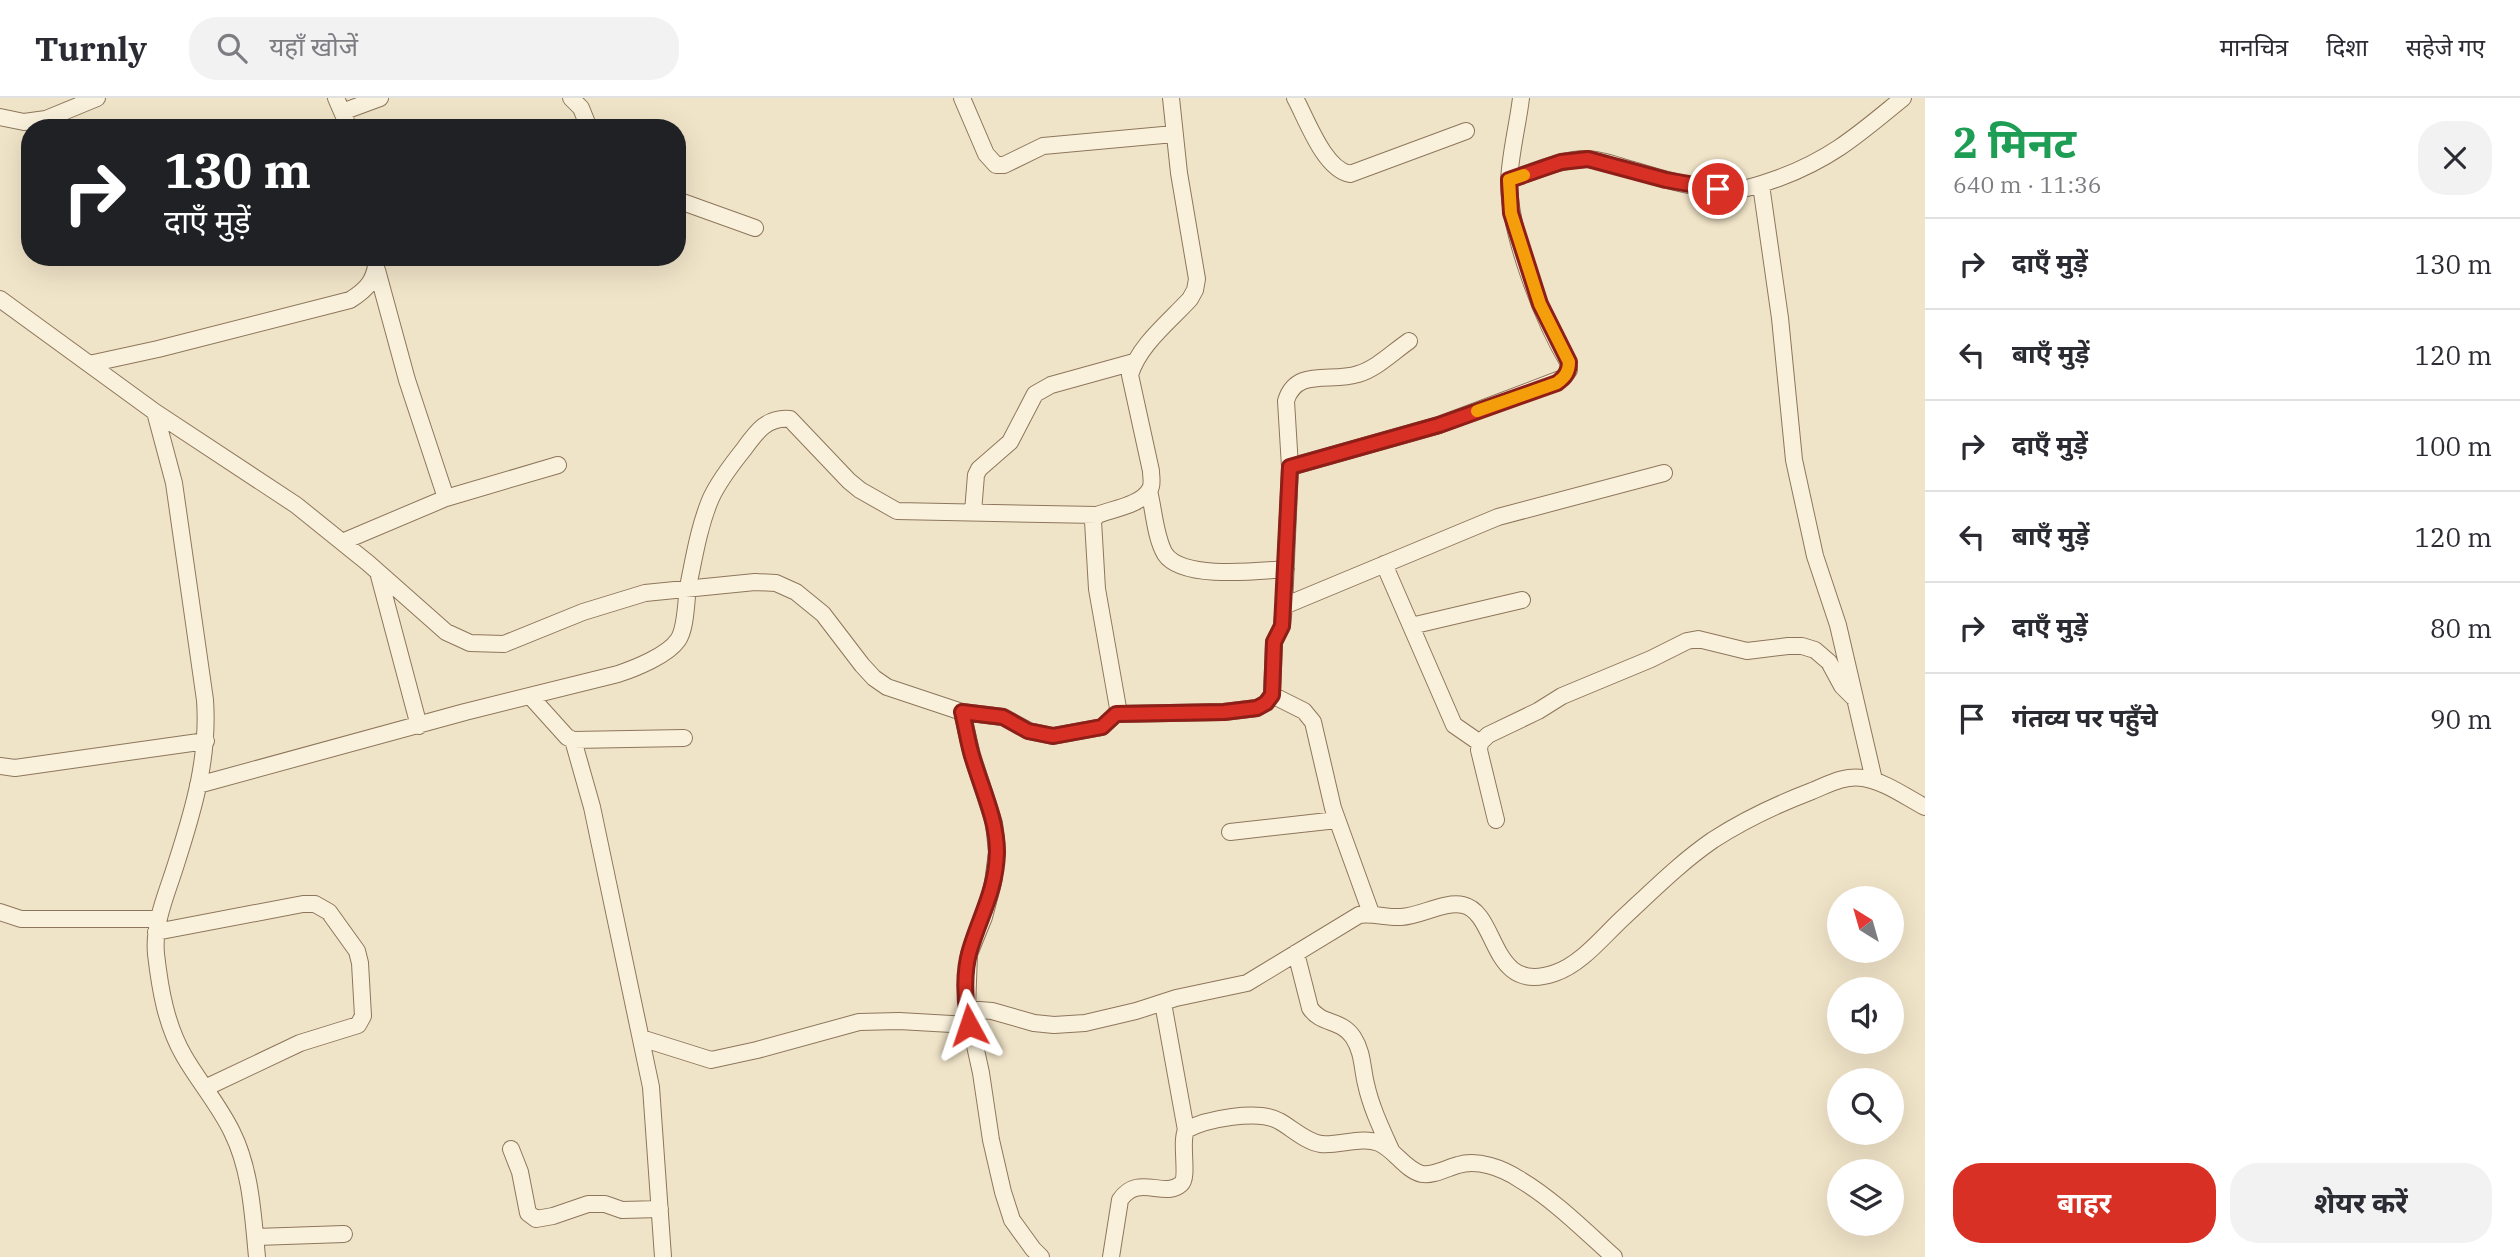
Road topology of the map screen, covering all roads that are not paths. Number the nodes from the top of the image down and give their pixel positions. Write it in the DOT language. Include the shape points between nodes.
graph roads {
  1 [pos="97,98"];
  2 [pos="380,98"];
  3 [pos="571,98"];
  4 [pos="962,98"];
  5 [pos="1171,98"];
  6 [pos="1295,98"];
  7 [pos="1521,98"];
  8 [pos="1903,98"];
  9 [pos="339,105"];
  10 [pos="0,117"];
  11 [pos="46,119"];
  12 [pos="586,119"];
  13 [pos="21,121"];
  14 [pos="1466,131"];
  15 [pos="1174,134"];
  16 [pos="1509,180"];
  17 [pos="1761,185"];
  18 [pos="686,203"];
  19 [pos="755,228"];
  20 [pos="376,266"];
  21 [pos="378,266"];
  22 [pos="0,299"];
  23 [pos="1409,341"];
  24 [pos="1134,362"];
  25 [pos="89,364"];
  26 [pos="155,412"];
  27 [pos="558,465"];
  28 [pos="1290,467"];
  29 [pos="1664,473"];
  30 [pos="1150,491"];
  31 [pos="446,498"];
  32 [pos="973,512"];
  33 [pos="1097,515"];
  34 [pos="342,542"];
  35 [pos="1384,564"];
  36 [pos="1286,569"];
  37 [pos="379,572"];
  38 [pos="688,589"];
  39 [pos="1522,600"];
  40 [pos="1284,606"];
  41 [pos="1411,626"];
  42 [pos="1272,695"];
  43 [pos="530,696"];
  44 [pos="1855,698"];
  45 [pos="962,712"];
  46 [pos="1116,714"];
  47 [pos="419,726"];
  48 [pos="684,738"];
  49 [pos="573,740"];
  50 [pos="206,741"];
  51 [pos="1480,743"];
  52 [pos="0,766"];
  53 [pos="1874,780"];
  54 [pos="198,785"];
  55 [pos="1925,807"];
  56 [pos="1336,820"];
  57 [pos="1496,820"];
  58 [pos="1230,832"];
  59 [pos="0,912"];
  60 [pos="1371,914"];
  61 [pos="157,925"];
  62 [pos="1296,953"];
  63 [pos="1163,1003"];
  64 [pos="968,1017"];
  65 [pos="640,1038"];
  66 [pos="205,1088"];
  67 [pos="1186,1130"];
  68 [pos="512,1149"];
  69 [pos="1391,1150"];
  70 [pos="660,1209"];
  71 [pos="344,1234"];
  72 [pos="256,1237"];
  73 [pos="257,1257"];
  74 [pos="663,1257"];
  75 [pos="1041,1257"];
  76 [pos="1111,1257"];
  77 [pos="1614,1257"];
  1 -- 11 [label="street"];
  2 -- 9 [label="street"];
  3 -- 12 [label="street"];
  4 -- 15 [label="street" via="986,155 996,165 1043,146"];
  5 -- 15 [label="street"];
  6 -- 14 [label="street" via="1328,159 1342,173 1350,174"];
  7 -- 16 [label="street"];
  8 -- 17 [label="street" via="1826,158"];
  10 -- 13 [label="street"];
  15 -- 24 [label="street" via="1197,279 1195,290"];
  16 -- 17 [label="street" via="1561,162 1588,159 1718,189"];
  16 -- 28 [label="street" via="1511,213 1540,304 1569,362 1563,379 1439,425"];
  17 -- 44 [label="street" via="1794,460"];
  18 -- 19 [label="street"];
  20 -- 25 [label="street" via="371,285 350,300"];
  21 -- 31 [label="street" via="407,380"];
  22 -- 25 [label="street"];
  23 -- 28 [label="street" via="1359,374 1294,383 1286,401"];
  24 -- 30 [label="street" via="1130,375"];
  24 -- 32 [label="street" via="1051,385 1035,394 1010,442 979,469"];
  25 -- 26 [label="street"];
  26 -- 34 [label="street" via="296,505"];
  26 -- 50 [label="street" via="174,483 205,700"];
  27 -- 31 [label="street"];
  28 -- 36 [label="street"];
  29 -- 35 [label="street" via="1499,517"];
  30 -- 33 [label="street"];
  30 -- 36 [label="street" via="1161,545 1171,561 1232,574"];
  31 -- 34 [label="street"];
  32 -- 33 [label="street"];
  32 -- 38 [label="street" via="897,511 860,491 798,426 780,418 754,434 712,497"];
  33 -- 46 [label="street" via="1092,529 1097,589"];
  34 -- 37 [label="street"];
  35 -- 40 [label="street"];
  35 -- 41 [label="street"];
  36 -- 40 [label="street"];
  37 -- 38 [label="street" via="446,632 484,645 504,644 645,593"];
  37 -- 47 [label="street"];
  38 -- 43 [label="street" via="681,636 670,648 639,667"];
  38 -- 45 [label="street" via="776,583 823,614 874,678 887,687"];
  39 -- 41 [label="street"];
  40 -- 42 [label="street" via="1274,642"];
  41 -- 51 [label="street" via="1454,725"];
  42 -- 46 [label="street" via="1257,708"];
  42 -- 56 [label="street" via="1304,711 1313,722"];
  43 -- 47 [label="street"];
  43 -- 49 [label="street"];
  44 -- 51 [label="street" via="1815,650 1788,646 1747,651 1698,639 1562,696"];
  44 -- 53 [label="street"];
  45 -- 46 [label="street" via="1003,717 1028,731 1053,736 1102,727"];
  45 -- 64 [label="street" via="994,822 997,852 984,917 969,954"];
  47 -- 54 [label="street"];
  48 -- 49 [label="street"];
  49 -- 65 [label="street" via="592,807"];
  50 -- 52 [label="street" via="15,768"];
  50 -- 54 [label="street"];
  51 -- 57 [label="street"];
  53 -- 55 [label="street"];
  53 -- 60 [label="street" via="1846,778 1779,804 1714,840 1576,961 1555,973 1530,976 1514,971 1473,910 1462,905 1401,918"];
  54 -- 61 [label="street"];
  56 -- 58 [label="street"];
  56 -- 60 [label="street"];
  59 -- 61 [label="street" via="20,919"];
  60 -- 62 [label="street" via="1359,915"];
  61 -- 66 [label="street" via="161,989 171,1030"];
  61 -- 66 [label="street" via="315,904 329,912 357,951 363,1016 358,1025 300,1043"];
  62 -- 63 [label="street" via="1247,983"];
  62 -- 69 [label="street" via="1314,1015 1338,1023 1356,1041 1373,1110"];
  63 -- 64 [label="street" via="1054,1026 992,1011"];
  63 -- 67 [label="street"];
  64 -- 65 [label="street" via="859,1022 710,1060"];
  64 -- 75 [label="street" via="1003,1192 1012,1220"];
  65 -- 70 [label="street" via="651,1087"];
  66 -- 72 [label="street" via="241,1156"];
  67 -- 69 [label="street" via="1216,1119 1263,1117 1276,1119 1316,1143 1372,1140"];
  67 -- 76 [label="street" via="1182,1138 1184,1180 1172,1188 1131,1188 1124,1193"];
  68 -- 70 [label="street" via="528,1213 536,1219 588,1204 622,1210"];
  69 -- 77 [label="street" via="1424,1174 1473,1162 1519,1178"];
  70 -- 74 [label="street"];
  71 -- 72 [label="street"];
  72 -- 73 [label="street"];
}
